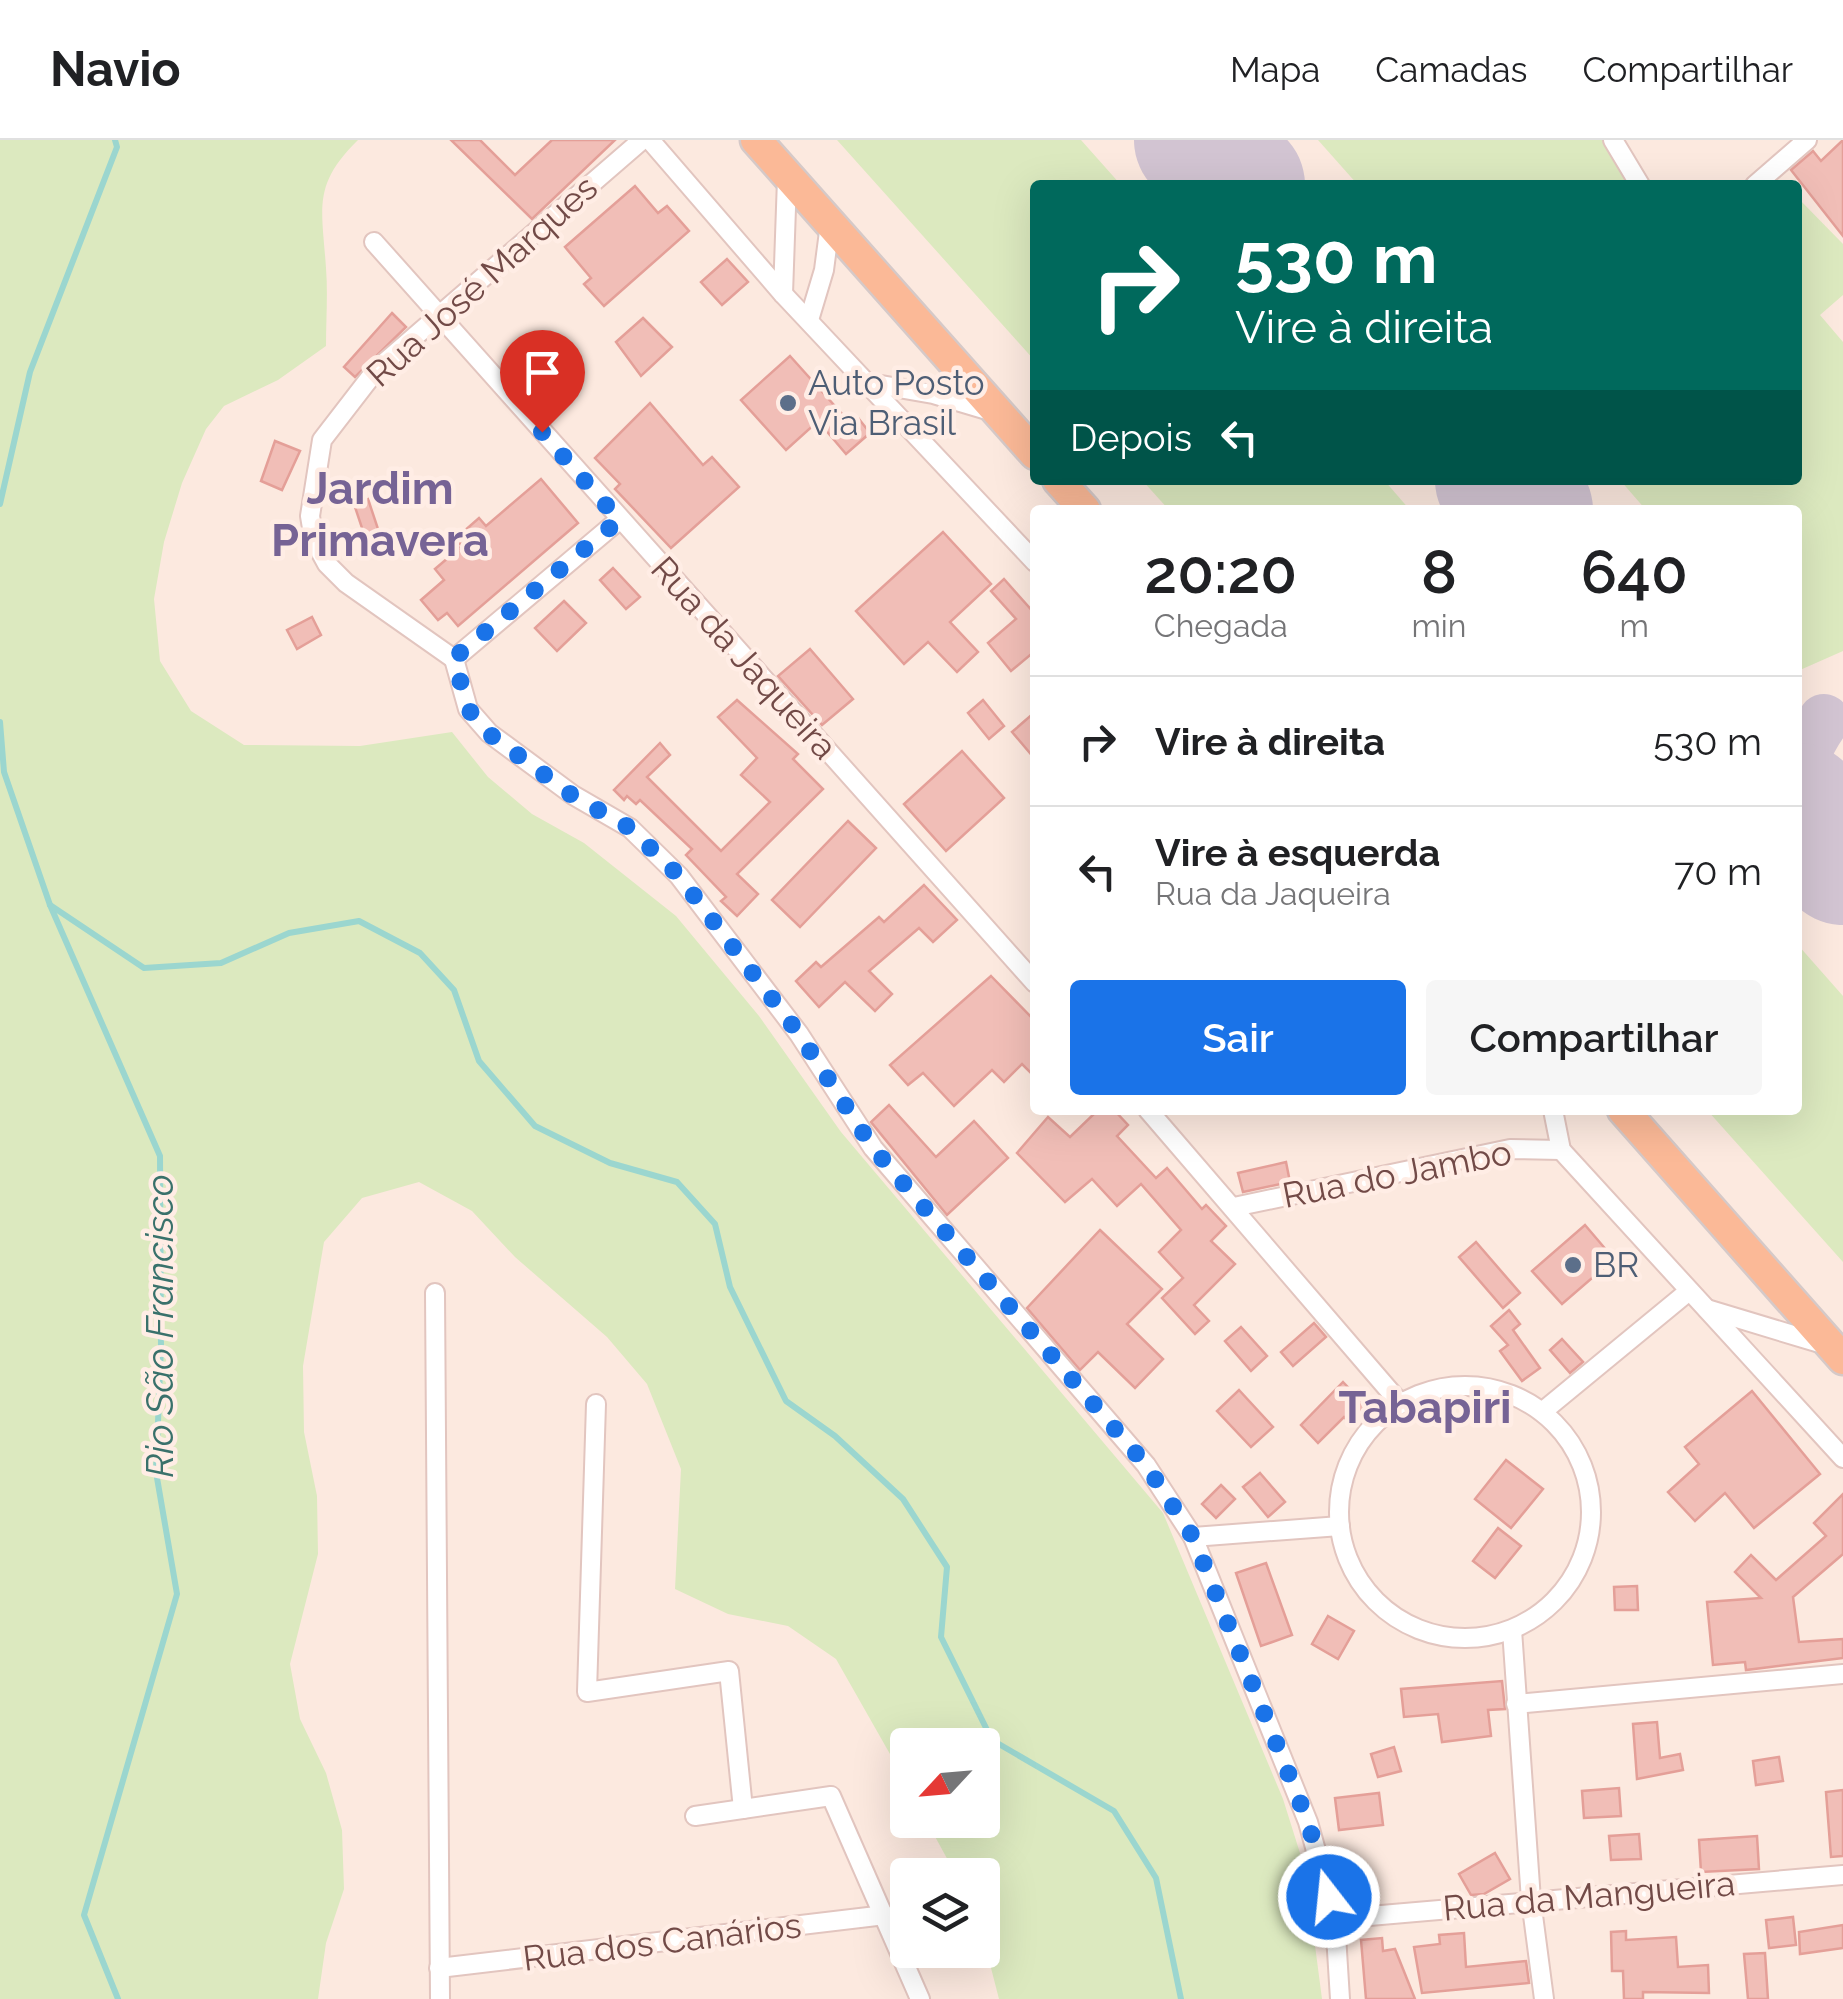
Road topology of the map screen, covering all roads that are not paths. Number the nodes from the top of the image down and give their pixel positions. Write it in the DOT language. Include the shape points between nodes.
graph roads {
  1 [pos="642,140"];
  2 [pos="650,140"];
  3 [pos="756,140"];
  4 [pos="1613,140"];
  5 [pos="1806,140"];
  6 [pos="787,174"];
  7 [pos="1637,180"];
  8 [pos="1760,180"];
  9 [pos="830,219"];
  10 [pos="374,242"];
  11 [pos="783,294"];
  12 [pos="438,316"];
  13 [pos="808,320"];
  14 [pos="864,382"];
  15 [pos="1000,414"];
  16 [pos="1030,448"];
  17 [pos="1062,485"];
  18 [pos="1080,505"];
  19 [pos="619,520"];
  20 [pos="1030,557"];
  21 [pos="454,658"];
  22 [pos="1030,977"];
  23 [pos="1152,1115"];
  24 [pos="1554,1115"];
  25 [pos="1627,1115"];
  26 [pos="1561,1150"];
  27 [pos="1234,1207"];
  28 [pos="1689,1291"];
  29 [pos="435,1293"];
  30 [pos="1707,1309"];
  31 [pos="1838,1352"];
  32 [pos="1400,1403"];
  33 [pos="596,1404"];
  34 [pos="1542,1412"];
  35 [pos="1843,1458"];
  36 [pos="1340,1526"];
  37 [pos="1193,1537"];
  38 [pos="1512,1630"];
  39 [pos="1843,1674"];
  40 [pos="1516,1704"];
  41 [pos="743,1809"];
  42 [pos="696,1816"];
  43 [pos="1843,1875"];
  44 [pos="1531,1900"];
  45 [pos="885,1916"];
  46 [pos="1335,1919"];
  47 [pos="439,1968"];
  48 [pos="440,1999"];
  49 [pos="920,1999"];
  50 [pos="1340,1999"];
  51 [pos="1544,1999"];
  1 -- 12 [label="street, Rua José Marques"];
  2 -- 11 [label="street"];
  3 -- 6 [label="main road"];
  4 -- 7 [label="street"];
  5 -- 8 [label="street"];
  6 -- 9 [label="main road"];
  6 -- 11 [label="street"];
  9 -- 13 [label="street"];
  9 -- 15 [label="main road"];
  10 -- 12 [label="street, Rua da Jaqueira"];
  11 -- 13 [label="street"];
  12 -- 19 [label="street, Rua da Jaqueira"];
  12 -- 21 [label="street, Rua José Marques" via="376,370 322,440 310,516 320,552 346,583"];
  13 -- 14 [label="street"];
  14 -- 15 [label="street"];
  14 -- 20 [label="street"];
  15 -- 16 [label="main road"];
  17 -- 18 [label="main road"];
  19 -- 21 [label="street"];
  19 -- 22 [label="street, Rua da Jaqueira"];
  21 -- 37 [label="street" via="468,709 488,733 573,796 630,828 679,876 799,1034 873,1148 1146,1465"];
  23 -- 27 [label="street"];
  24 -- 26 [label="street"];
  25 -- 31 [label="main road"];
  26 -- 27 [label="street, Rua do Jambo" via="1510,1150"];
  26 -- 28 [label="street"];
  27 -- 32 [label="street"];
  28 -- 30 [label="street"];
  28 -- 34 [label="street"];
  29 -- 47 [label="street"];
  30 -- 31 [label="street"];
  30 -- 35 [label="street"];
  32 -- 34 [label="street" via="1435,1388 1472,1385 1509,1393"];
  32 -- 36 [label="street" via="1352,1455 1341,1490"];
  33 -- 41 [label="street" via="587,1692 729,1671"];
  34 -- 38 [label="street" via="1572,1444 1589,1486 1590,1530 1576,1572 1550,1607"];
  36 -- 37 [label="street"];
  36 -- 38 [label="street" via="1350,1563 1371,1595 1400,1620 1455,1637"];
  37 -- 46 [label="street" via="1308,1822"];
  38 -- 40 [label="street"];
  39 -- 40 [label="street"];
  40 -- 44 [label="street"];
  41 -- 42 [label="street"];
  41 -- 45 [label="street" via="831,1796"];
  43 -- 44 [label="street, Rua da Mangueira"];
  44 -- 46 [label="street, Rua da Mangueira"];
  44 -- 51 [label="street"];
  45 -- 47 [label="street, Rua dos Canários"];
  45 -- 49 [label="street"];
  46 -- 50 [label="street"];
  47 -- 48 [label="street"];
}
